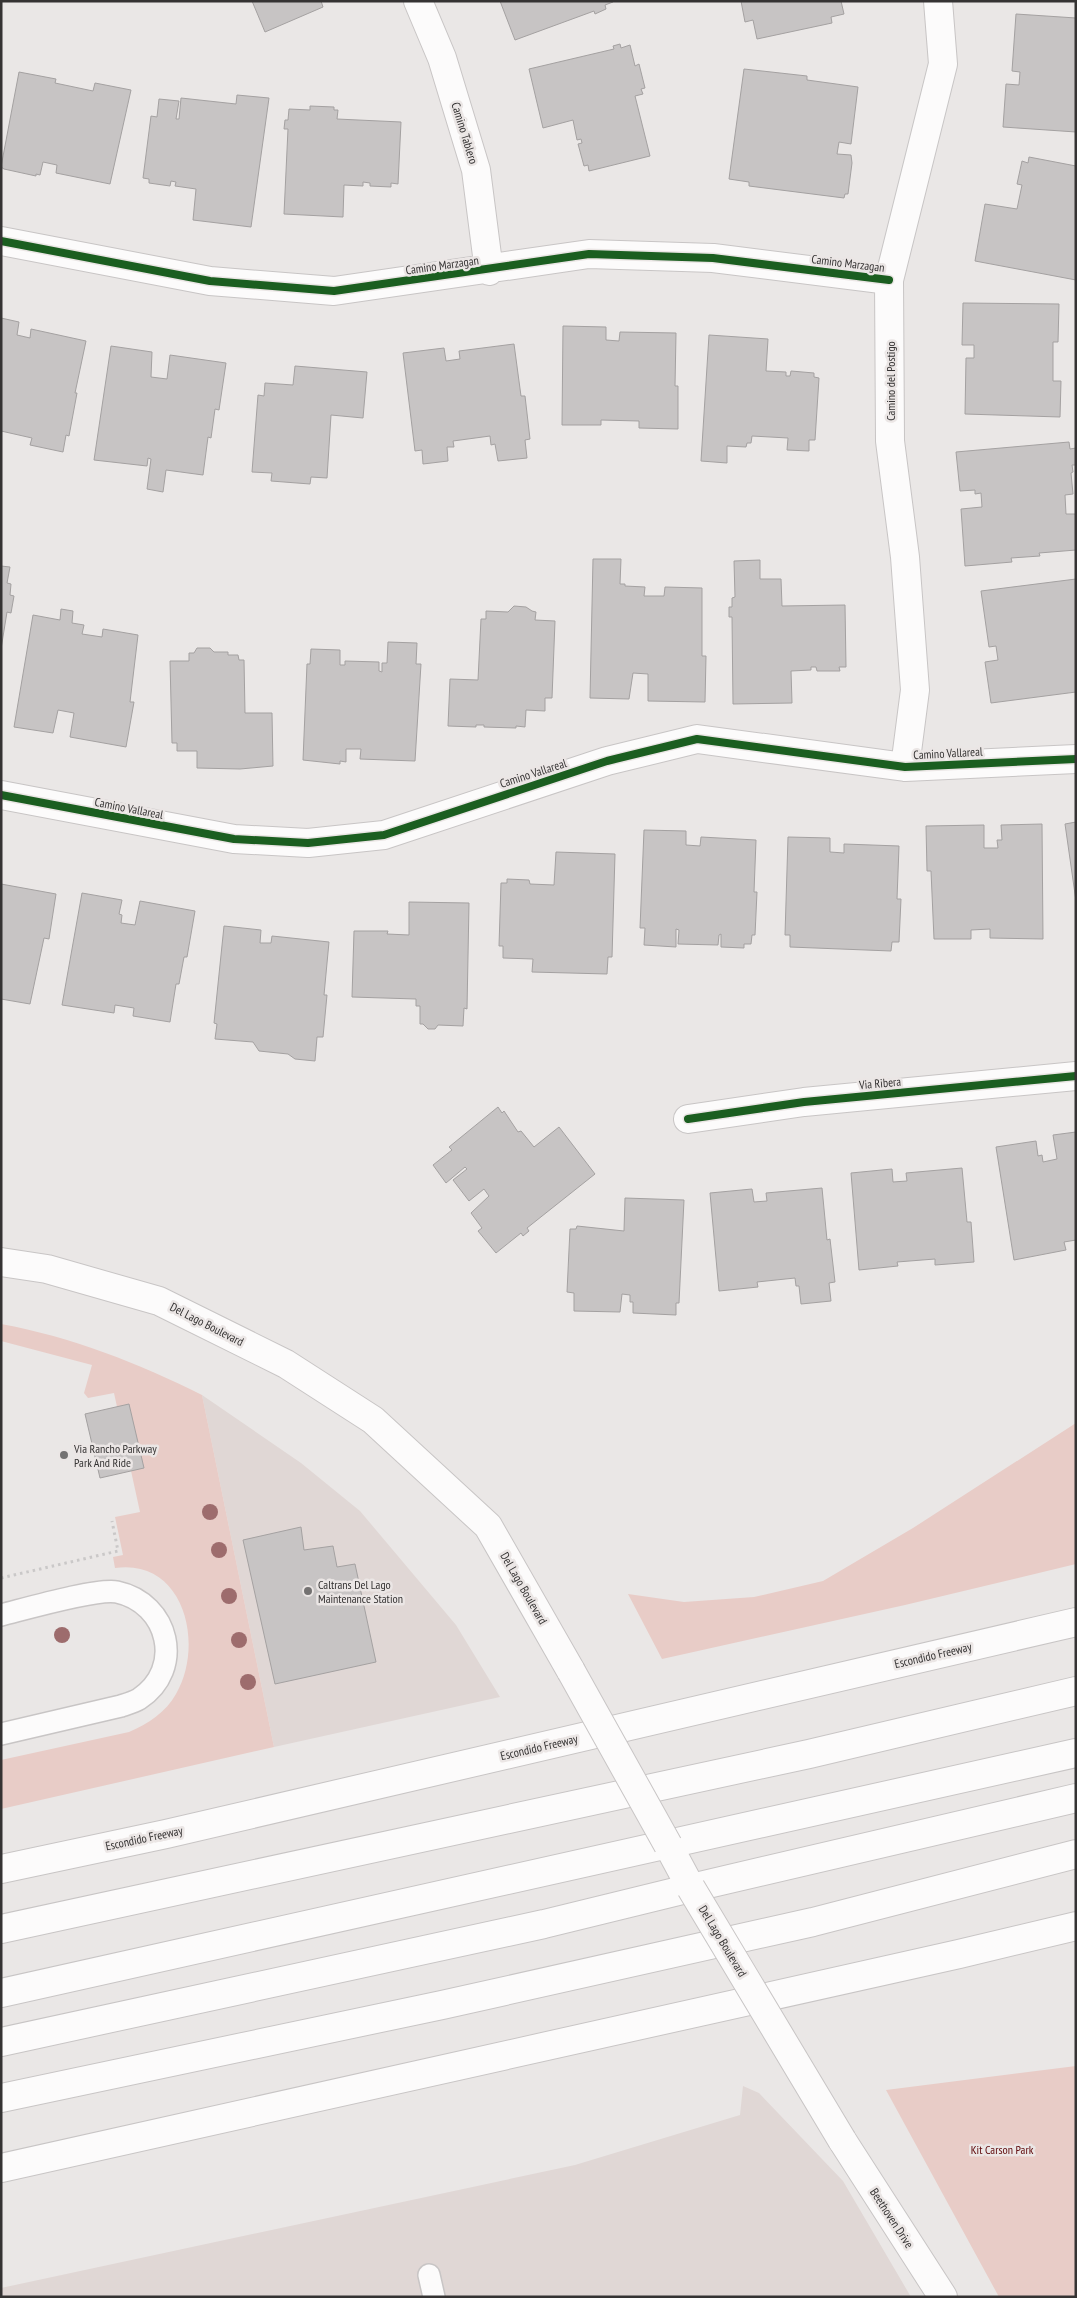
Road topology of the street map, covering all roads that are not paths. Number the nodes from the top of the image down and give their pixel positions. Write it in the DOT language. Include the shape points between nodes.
graph roads {
  1 [pos="418,1"];
  2 [pos="938,1"];
  3 [pos="1,242"];
  4 [pos="489,270"];
  5 [pos="889,280"];
  6 [pos="1076,759"];
  7 [pos="905,767"];
  8 [pos="1,795"];
  9 [pos="1076,1076"];
  10 [pos="688,1118"];
  11 [pos="1,1262"];
  12 [pos="1,1615"];
  13 [pos="1076,1622"];
  14 [pos="1076,1691"];
  15 [pos="1,1734"];
  16 [pos="1076,1752"];
  17 [pos="1076,1798"];
  18 [pos="668,1845"];
  19 [pos="1076,1854"];
  20 [pos="1,1869"];
  21 [pos="691,1888"];
  22 [pos="1076,1926"];
  23 [pos="1,1929"];
  24 [pos="1,1993"];
  25 [pos="1,2042"];
  26 [pos="1,2098"];
  27 [pos="842,2140"];
  28 [pos="1,2168"];
  29 [pos="430,2275"];
  30 [pos="434,2297"];
  31 [pos="943,2297"];
  1 -- 4 [label="main road, Camino Tablero" via="442,58 476,170"];
  2 -- 5 [label="main road, Camino del Postigo" via="943,64"];
  3 -- 4 [label="main road, Camino Marzagan" via="210,281 334,292"];
  4 -- 5 [label="main road, Camino Marzagan" via="589,254 713,258"];
  5 -- 7 [label="main road, Camino del Postigo" via="890,441 905,558 915,690"];
  6 -- 7 [label="main road, Camino Vallareal"];
  7 -- 8 [label="main road, Camino Vallareal" via="697,740 607,761 384,835 308,843 234,839"];
  9 -- 10 [label="main road, Via Ribera" via="804,1102"];
  11 -- 18 [label="main road, Del Lago Boulevard, bridge" via="47,1268 159,1301 286,1364 373,1420 488,1526"];
  12 -- 15 [label="lane" via="72,1598 115,1592 132,1596 147,1606 159,1620 166,1637 162,1673 138,1700"];
  13 -- 20 [label="main road, Escondido Freeway" via="166,1834"];
  14 -- 23 [label="main road" via="809,1754"];
  16 -- 18 [label="main road"];
  17 -- 21 [label="main road"];
  18 -- 21 [label="main road, Del Lago Boulevard"];
  18 -- 24 [label="main road"];
  19 -- 26 [label="main road" via="794,1926 442,2005"];
  21 -- 25 [label="main road" via="544,1924"];
  21 -- 27 [label="main road, Del Lago Boulevard, bridge"];
  22 -- 28 [label="main road"];
  27 -- 31 [label="main road, Beethoven Drive"];
  29 -- 30 [label="lane"];
}
